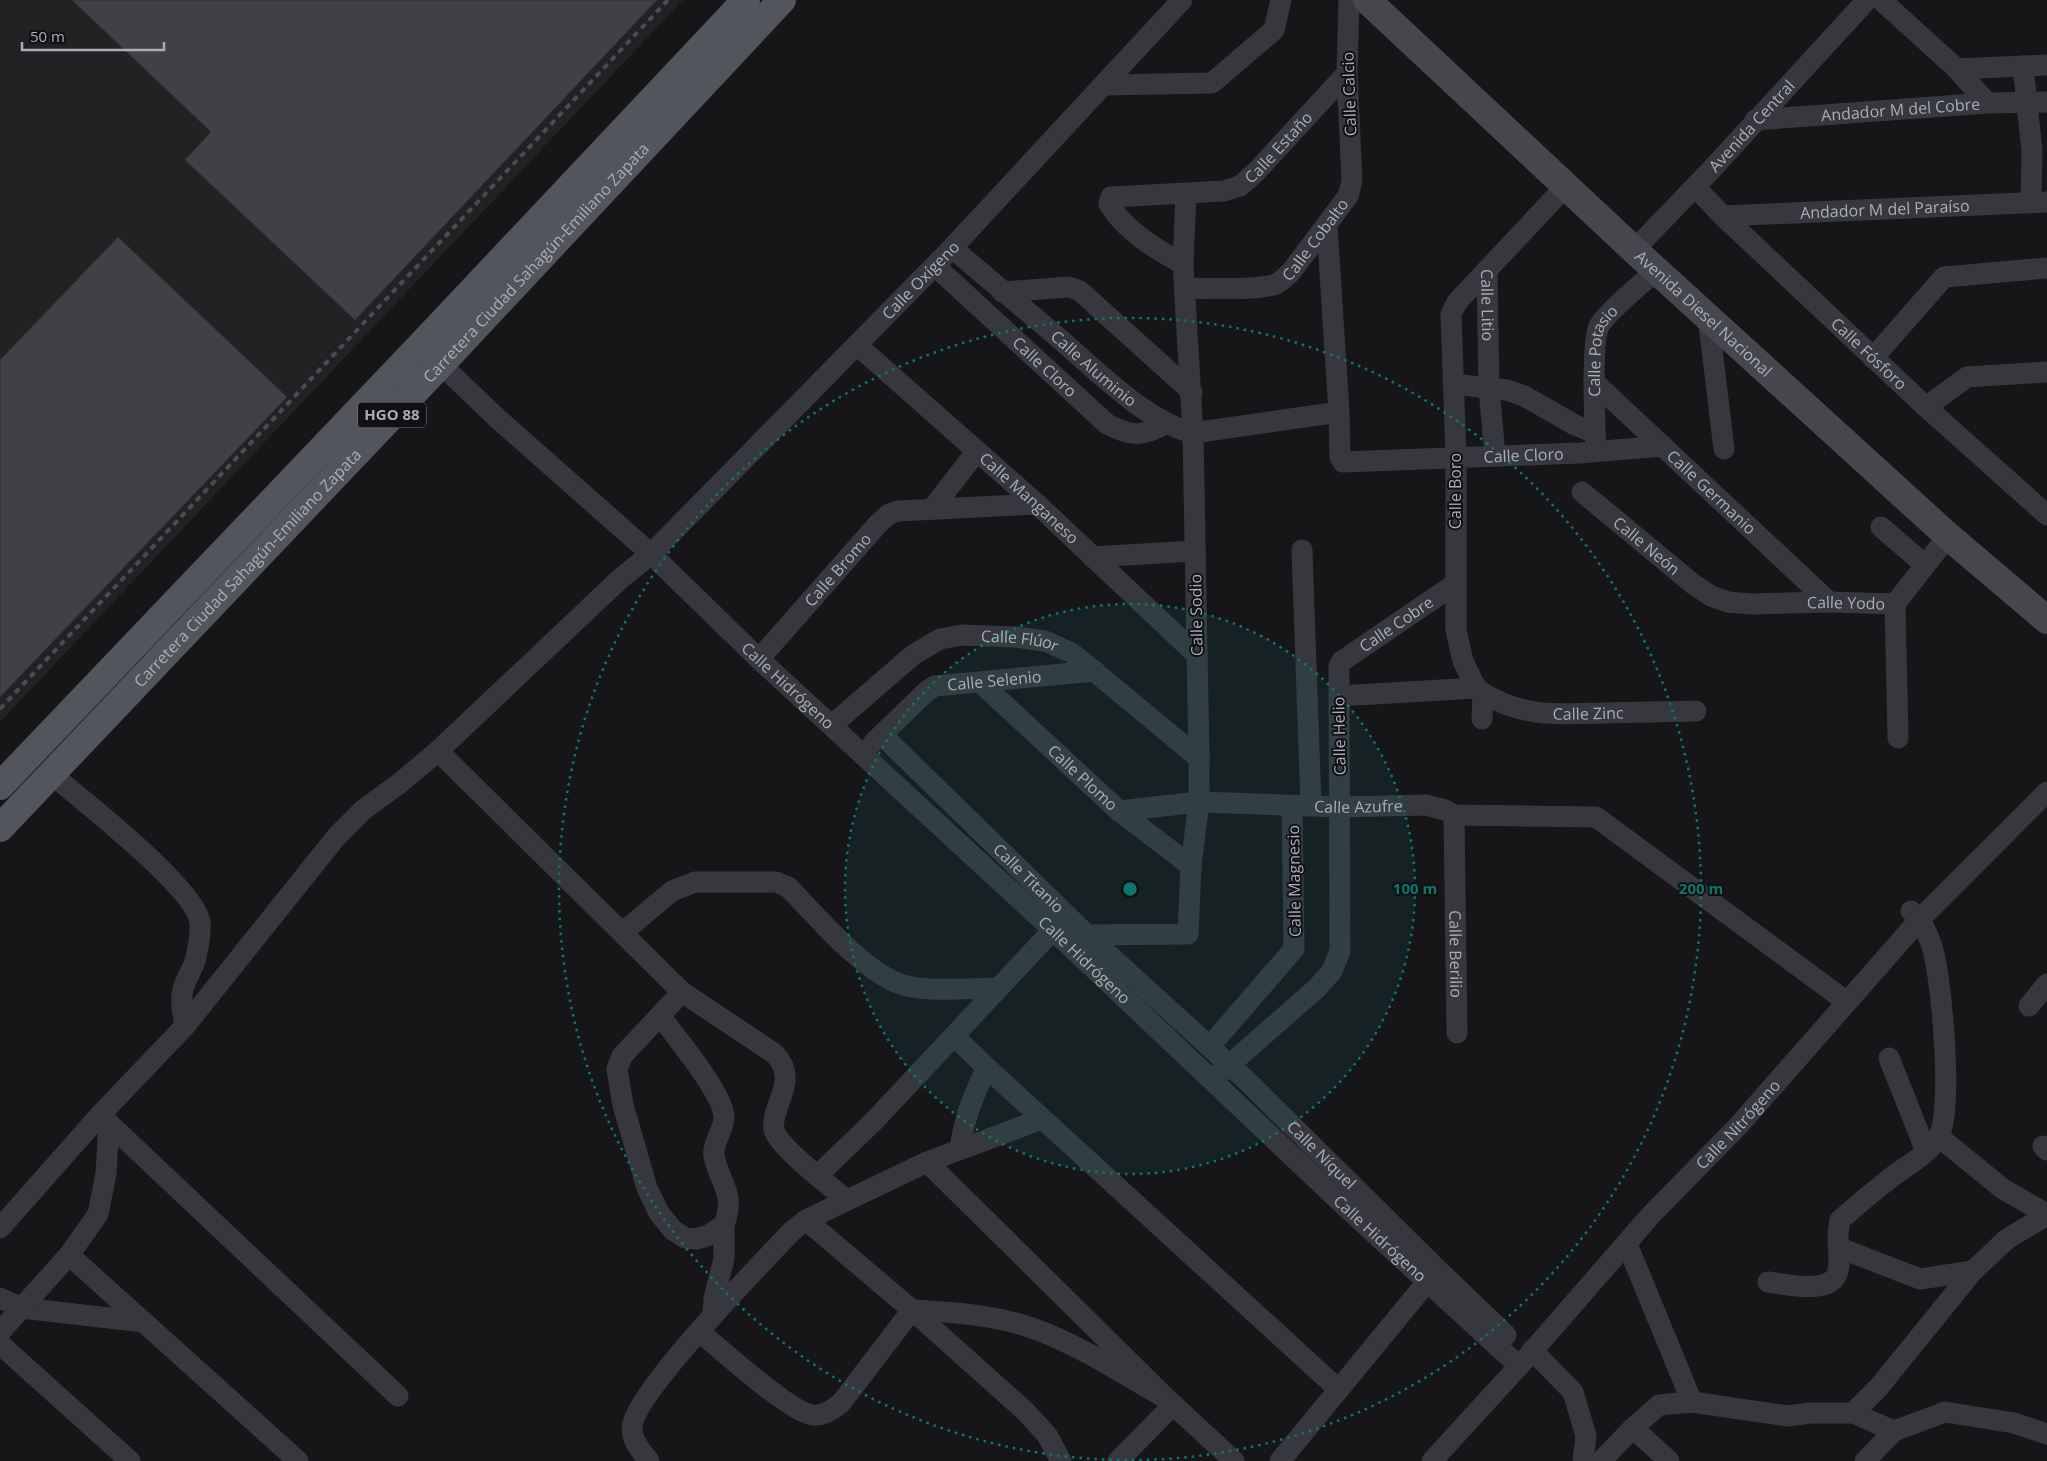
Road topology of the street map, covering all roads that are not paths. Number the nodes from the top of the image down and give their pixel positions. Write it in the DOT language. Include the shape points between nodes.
graph roads {
  1 [pos="746,0"];
  2 [pos="782,0"];
  3 [pos="1182,0"];
  4 [pos="1282,0"];
  5 [pos="1349,0"];
  6 [pos="1367,0"];
  7 [pos="1867,0"];
  8 [pos="1881,0"];
  9 [pos="2047,65"];
  10 [pos="2023,66"];
  11 [pos="1957,69"];
  12 [pos="1347,73"];
  13 [pos="1104,85"];
  14 [pos="2037,102"];
  15 [pos="1987,103"];
  16 [pos="1755,120"];
  17 [pos="1566,186"];
  18 [pos="1695,187"];
  19 [pos="1352,188"];
  20 [pos="1186,194"];
  21 [pos="2039,202"];
  22 [pos="1723,216"];
  23 [pos="1327,226"];
  24 [pos="952,248"];
  25 [pos="1634,250"];
  26 [pos="1183,264"];
  27 [pos="935,266"];
  28 [pos="2047,268"];
  29 [pos="1487,270"];
  30 [pos="1657,270"];
  31 [pos="1185,288"];
  32 [pos="1002,292"];
  33 [pos="1708,316"];
  34 [pos="421,345"];
  35 [pos="858,346"];
  36 [pos="1873,358"];
  37 [pos="440,364"];
  38 [pos="2047,372"];
  39 [pos="1594,382"];
  40 [pos="1453,384"];
  41 [pos="1490,388"];
  42 [pos="1192,392"];
  43 [pos="1926,407"];
  44 [pos="1339,412"];
  45 [pos="1167,423"];
  46 [pos="1193,432"];
  47 [pos="1596,442"];
  48 [pos="1663,446"];
  49 [pos="1724,449"];
  50 [pos="977,451"];
  51 [pos="1495,456"];
  52 [pos="1456,457"];
  53 [pos="1582,492"];
  54 [pos="1037,504"];
  55 [pos="932,509"];
  56 [pos="2047,516"];
  57 [pos="1881,526"];
  58 [pos="1948,536"];
  59 [pos="1194,550"];
  60 [pos="1302,550"];
  61 [pos="651,554"];
  62 [pos="1092,557"];
  63 [pos="1925,565"];
  64 [pos="1455,584"];
  65 [pos="1712,596"];
  66 [pos="1829,602"];
  67 [pos="1895,604"];
  68 [pos="2046,619"];
  69 [pos="1196,654"];
  70 [pos="759,658"];
  71 [pos="1339,666"];
  72 [pos="1095,671"];
  73 [pos="981,682"];
  74 [pos="1480,691"];
  75 [pos="1338,696"];
  76 [pos="1696,711"];
  77 [pos="1482,719"];
  78 [pos="832,725"];
  79 [pos="882,735"];
  80 [pos="1898,738"];
  81 [pos="438,751"];
  82 [pos="861,752"];
  83 [pos="1199,758"];
  84 [pos="51,774"];
  85 [pos="0,786"];
  86 [pos="2047,792"];
  87 [pos="1199,802"];
  88 [pos="1302,806"];
  89 [pos="1340,807"];
  90 [pos="1119,811"];
  91 [pos="1454,815"];
  92 [pos="0,828"];
  93 [pos="1191,866"];
  94 [pos="1915,914"];
  95 [pos="1053,930"];
  96 [pos="623,932"];
  97 [pos="1087,935"];
  98 [pos="2047,984"];
  99 [pos="999,988"];
  100 [pos="682,992"];
  101 [pos="1846,1002"];
  102 [pos="2029,1006"];
  103 [pos="661,1017"];
  104 [pos="185,1026"];
  105 [pos="1457,1033"];
  106 [pos="954,1036"];
  107 [pos="1210,1046"];
  108 [pos="1889,1058"];
  109 [pos="987,1068"];
  110 [pos="1237,1072"];
  111 [pos="1212,1079"];
  112 [pos="1042,1118"];
  113 [pos="104,1119"];
  114 [pos="1932,1144"];
  115 [pos="960,1149"];
  116 [pos="927,1162"];
  117 [pos="817,1176"];
  118 [pos="847,1200"];
  119 [pos="2047,1214"];
  120 [pos="806,1220"];
  121 [pos="724,1225"];
  122 [pos="0,1228"];
  123 [pos="1627,1244"];
  124 [pos="1840,1248"];
  125 [pos="69,1255"];
  126 [pos="1974,1271"];
  127 [pos="1427,1282"];
  128 [pos="1768,1282"];
  129 [pos="0,1298"];
  130 [pos="22,1308"];
  131 [pos="912,1310"];
  132 [pos="713,1314"];
  133 [pos="144,1322"];
  134 [pos="0,1332"];
  135 [pos="699,1332"];
  136 [pos="0,1344"];
  137 [pos="1527,1357"];
  138 [pos="1338,1389"];
  139 [pos="398,1396"];
  140 [pos="1170,1402"];
  141 [pos="1692,1402"];
  142 [pos="1853,1413"];
  143 [pos="1633,1428"];
  144 [pos="1894,1431"];
  145 [pos="2047,1434"];
  146 [pos="130,1461"];
  147 [pos="298,1461"];
  148 [pos="649,1461"];
  149 [pos="1061,1461"];
  150 [pos="1118,1461"];
  151 [pos="1234,1461"];
  152 [pos="1280,1461"];
  153 [pos="1432,1461"];
  154 [pos="1583,1461"];
  155 [pos="1601,1461"];
  156 [pos="1669,1461"];
  157 [pos="1866,1461"];
  1 -- 34 [label="main road, Carretera Ciudad Sahagún-Emiliano Zapata / HGO 88"];
  2 -- 37 [label="main road, Carretera Ciudad Sahagún-Emiliano Zapata / HGO 88"];
  3 -- 13 [label="street, Calle Oxígeno"];
  4 -- 13 [label="street" via="1274,30 1212,83"];
  5 -- 12 [label="street, Calle Calcio"];
  6 -- 17 [label="street, Avenida Diesel Nacional"];
  7 -- 16 [label="street, Avenida Central"];
  8 -- 11 [label="street"];
  9 -- 10 [label="street"];
  10 -- 11 [label="street"];
  10 -- 14 [label="street"];
  11 -- 15 [label="street"];
  12 -- 19 [label="street, Calle Calcio"];
  12 -- 20 [label="street, Calle Estaño" via="1246,182 1235,189"];
  13 -- 24 [label="street, Calle Oxígeno"];
  14 -- 15 [label="street, Andador M del Cobre"];
  14 -- 21 [label="street" via="2032,151"];
  15 -- 16 [label="street, Andador M del Cobre"];
  16 -- 18 [label="street, Avenida Central"];
  17 -- 25 [label="street, Avenida Diesel Nacional"];
  17 -- 29 [label="street, Calle Litio"];
  18 -- 22 [label="street, Calle Fósforo"];
  18 -- 25 [label="street, Avenida Central"];
  19 -- 23 [label="street, Calle Cobalto"];
  20 -- 26 [label="street, Calle Sodio"];
  20 -- 26 [label="street, Calle Estaño" via="1116,195 1111,197 1109,204 1133,230"];
  21 -- 22 [label="street, Andador M del Paraíso"];
  22 -- 36 [label="street, Calle Fósforo"];
  23 -- 31 [label="street, Calle Cobalto" via="1291,272 1274,285"];
  23 -- 44 [label="street, Calle Cloro"];
  24 -- 27 [label="street, Calle Oxígeno"];
  24 -- 32 [label="street, Calle Aluminio"];
  25 -- 30 [label="street, Avenida Diesel Nacional"];
  26 -- 31 [label="street, Calle Sodio"];
  27 -- 35 [label="street, Calle Oxígeno"];
  27 -- 45 [label="street, Calle Cloro" via="1107,424 1122,432 1139,435"];
  28 -- 36 [label="street" via="1944,277"];
  29 -- 40 [label="street, Calle Boro" via="1457,302 1451,314"];
  29 -- 41 [label="street, Calle Litio"];
  30 -- 33 [label="street, Avenida Diesel Nacional"];
  30 -- 39 [label="street, Calle Potasio" via="1599,327"];
  31 -- 42 [label="street, Calle Sodio"];
  32 -- 42 [label="street" via="1068,287 1080,291"];
  32 -- 45 [label="street, Calle Aluminio" via="1113,384"];
  33 -- 49 [label="street"];
  33 -- 58 [label="street, Avenida Diesel Nacional"];
  34 -- 37 [label="street, Calle Hidrógeno"];
  34 -- 85 [label="main road, Carretera Ciudad Sahagún-Emiliano Zapata / HGO 88"];
  35 -- 50 [label="street, Calle Manganeso"];
  35 -- 61 [label="street, Calle Oxígeno"];
  36 -- 43 [label="street, Calle Fósforo"];
  37 -- 61 [label="street, Calle Hidrógeno"];
  37 -- 84 [label="main road, Carretera Ciudad Sahagún-Emiliano Zapata / HGO 88"];
  38 -- 43 [label="street" via="1967,377"];
  39 -- 47 [label="street, Calle Potasio"];
  39 -- 48 [label="street, Calle Germanio"];
  40 -- 41 [label="street"];
  40 -- 52 [label="street, Calle Boro"];
  41 -- 47 [label="street" via="1524,396 1575,425"];
  41 -- 51 [label="street, Calle Litio"];
  42 -- 46 [label="street, Calle Sodio"];
  43 -- 56 [label="street, Calle Fósforo"];
  44 -- 46 [label="street"];
  44 -- 52 [label="street, Calle Cloro" via="1340,457 1343,462"];
  45 -- 46 [label="street, Calle Aluminio"];
  46 -- 59 [label="street, Calle Sodio"];
  47 -- 48 [label="street, Calle Cloro"];
  47 -- 51 [label="street, Calle Cloro"];
  48 -- 66 [label="street, Calle Germanio"];
  50 -- 54 [label="street, Calle Manganeso"];
  50 -- 55 [label="street"];
  51 -- 52 [label="street, Calle Cloro"];
  52 -- 64 [label="street, Calle Boro"];
  53 -- 65 [label="street, Calle Neón" via="1692,584"];
  54 -- 55 [label="street, Calle Bromo"];
  54 -- 62 [label="street, Calle Manganeso"];
  55 -- 70 [label="street, Calle Bromo" via="889,514"];
  57 -- 63 [label="street"];
  58 -- 63 [label="street, Calle Yodo"];
  58 -- 68 [label="street, Avenida Diesel Nacional"];
  59 -- 62 [label="street"];
  59 -- 69 [label="street, Calle Sodio"];
  60 -- 88 [label="street, Calle Magnesio"];
  61 -- 70 [label="street, Calle Hidrógeno"];
  61 -- 81 [label="street, Calle Oxígeno" via="620,578"];
  62 -- 69 [label="street, Calle Manganeso"];
  63 -- 67 [label="street, Calle Yodo"];
  64 -- 71 [label="street, Calle Cobre" via="1342,660"];
  64 -- 74 [label="street, Calle Boro" via="1456,630 1463,661"];
  65 -- 66 [label="street, Calle Yodo" via="1728,602 1752,604"];
  66 -- 67 [label="street, Calle Yodo"];
  67 -- 80 [label="street"];
  69 -- 83 [label="street, Calle Sodio"];
  70 -- 78 [label="street, Calle Hidrógeno"];
  71 -- 75 [label="street, Calle Helio"];
  72 -- 73 [label="street, Calle Selenio"];
  72 -- 78 [label="street, Calle Flúor" via="1072,653 1045,641 962,635 940,639 913,655"];
  72 -- 83 [label="street, Calle Flúor"];
  73 -- 79 [label="street, Calle Selenio" via="935,686"];
  73 -- 90 [label="street, Calle Plomo"];
  74 -- 75 [label="street"];
  74 -- 76 [label="street, Calle Zinc" via="1520,710 1552,715"];
  74 -- 77 [label="street, Calle Boro"];
  75 -- 89 [label="street, Calle Helio"];
  78 -- 82 [label="street, Calle Hidrógeno"];
  79 -- 82 [label="street, Calle Selenio"];
  79 -- 97 [label="street, Calle Titanio"];
  81 -- 96 [label="street"];
  81 -- 104 [label="street, Calle Oxígeno" via="363,810 337,836"];
  82 -- 95 [label="street, Calle Hidrógeno"];
  83 -- 87 [label="street, Calle Sodio"];
  84 -- 92 [label="main road, Carretera Ciudad Sahagún-Emiliano Zapata / HGO 88"];
  84 -- 104 [label="street" via="134,842 197,911 200,936 181,1005"];
  86 -- 94 [label="street, Calle Nitrógeno"];
  87 -- 88 [label="street, Calle Azufre"];
  87 -- 90 [label="street, Calle Azufre"];
  87 -- 93 [label="street, Calle Sodio"];
  88 -- 89 [label="street, Calle Azufre"];
  88 -- 107 [label="street, Calle Magnesio" via="1294,949"];
  89 -- 91 [label="street, Calle Azufre" via="1426,806"];
  89 -- 110 [label="street" via="1340,951 1332,971"];
  90 -- 93 [label="street, Calle Plomo"];
  91 -- 101 [label="street, Calle Azufre" via="1596,817"];
  91 -- 105 [label="street, Calle Berilio"];
  93 -- 97 [label="street, Calle Sodio" via="1188,934"];
  94 -- 101 [label="street, Calle Nitrógeno" via="1878,967"];
  94 -- 114 [label="street" via="1933,951 1946,1056 1944,1118"];
  95 -- 99 [label="street"];
  95 -- 111 [label="street, Calle Hidrógeno"];
  96 -- 99 [label="street" via="672,891 683,886 709,882 776,882 788,887 883,977 918,987"];
  96 -- 100 [label="street"];
  97 -- 107 [label="street, Calle Titanio"];
  98 -- 102 [label="street"];
  99 -- 106 [label="street"];
  100 -- 103 [label="street"];
  100 -- 117 [label="street" via="776,1054 784,1063 787,1074 773,1129 778,1138"];
  101 -- 123 [label="street, Calle Nitrógeno" via="1740,1124"];
  103 -- 121 [label="street" via="698,1064 722,1107 724,1118 714,1156 729,1196"];
  103 -- 121 [label="street" via="622,1056 617,1069 623,1105 647,1188 659,1213 673,1230 685,1238 696,1240"];
  104 -- 113 [label="street, Calle Oxígeno"];
  106 -- 109 [label="street"];
  106 -- 117 [label="street"];
  107 -- 110 [label="street, Calle Titanio"];
  108 -- 114 [label="street"];
  109 -- 112 [label="street"];
  109 -- 115 [label="street" via="970,1101"];
  110 -- 111 [label="street"];
  110 -- 137 [label="street, Calle Níquel"];
  111 -- 127 [label="street, Calle Hidrógeno"];
  112 -- 115 [label="street"];
  112 -- 138 [label="street"];
  113 -- 122 [label="street, Calle Oxígeno"];
  113 -- 125 [label="street" via="106,1174 98,1214"];
  113 -- 139 [label="street"];
  114 -- 119 [label="street"];
  114 -- 124 [label="street" via="1840,1220"];
  115 -- 116 [label="street"];
  116 -- 118 [label="street"];
  116 -- 140 [label="street"];
  117 -- 118 [label="street"];
  118 -- 120 [label="street"];
  119 -- 126 [label="street" via="2007,1239"];
  120 -- 131 [label="street"];
  120 -- 132 [label="street"];
  121 -- 132 [label="street" via="724,1259"];
  123 -- 137 [label="street, Calle Nitrógeno"];
  123 -- 141 [label="street"];
  124 -- 126 [label="street" via="1920,1279"];
  124 -- 128 [label="street" via="1837,1274 1830,1282 1802,1286"];
  125 -- 130 [label="street"];
  125 -- 133 [label="street"];
  126 -- 142 [label="street" via="1879,1388"];
  127 -- 137 [label="street, Calle Hidrógeno"];
  127 -- 138 [label="street"];
  129 -- 130 [label="street"];
  130 -- 133 [label="street"];
  130 -- 134 [label="street"];
  131 -- 135 [label="street" via="841,1403 828,1412 813,1416 782,1400"];
  131 -- 140 [label="street" via="969,1313 1032,1328 1092,1355"];
  131 -- 149 [label="street" via="1025,1411 1047,1435"];
  132 -- 135 [label="street"];
  133 -- 147 [label="street"];
  135 -- 148 [label="street" via="637,1411 632,1427 637,1446"];
  136 -- 146 [label="street"];
  137 -- 153 [label="street, Calle Nitrógeno"];
  137 -- 154 [label="street" via="1573,1392 1586,1436"];
  138 -- 152 [label="street"];
  140 -- 150 [label="street"];
  140 -- 151 [label="street"];
  141 -- 142 [label="street" via="1788,1416"];
  141 -- 143 [label="street" via="1659,1406"];
  142 -- 144 [label="street"];
  143 -- 155 [label="street"];
  143 -- 156 [label="street"];
  144 -- 145 [label="street" via="1945,1412 2014,1424"];
  144 -- 157 [label="street"];
}
